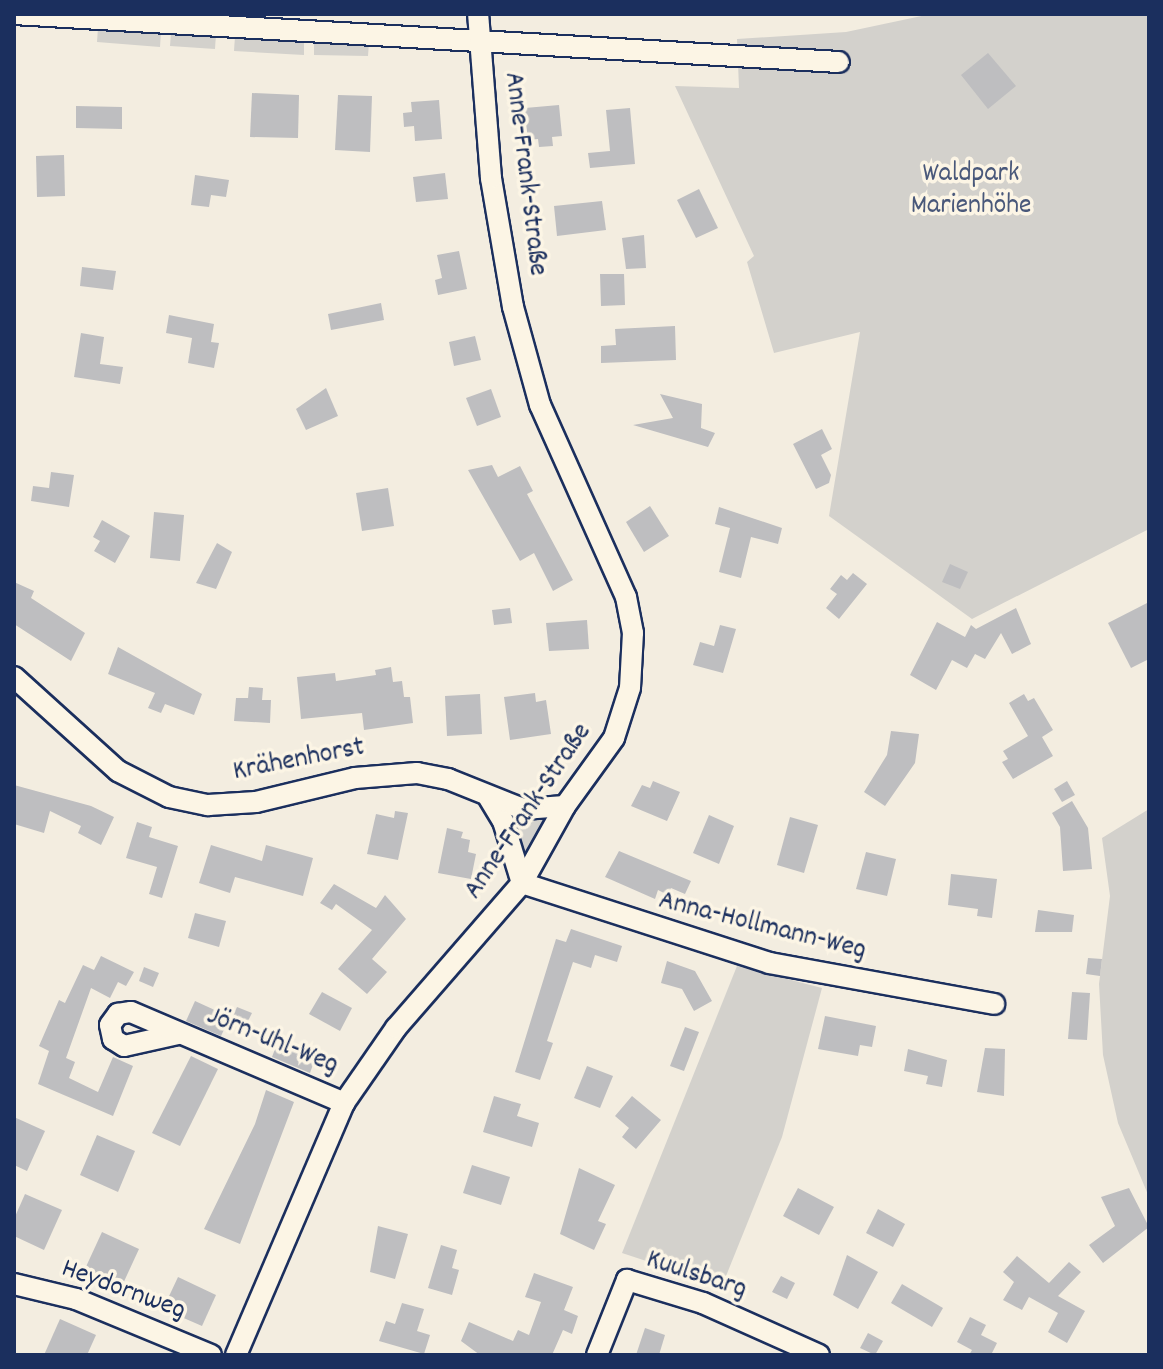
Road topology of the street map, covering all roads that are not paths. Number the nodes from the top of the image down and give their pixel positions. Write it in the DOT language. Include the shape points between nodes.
graph roads {
  1 [pos="14,14"];
  2 [pos="478,14"];
  3 [pos="97,16"];
  4 [pos="480,42"];
  5 [pos="839,62"];
  6 [pos="14,677"];
  7 [pos="489,798"];
  8 [pos="565,806"];
  9 [pos="522,883"];
  10 [pos="994,1004"];
  11 [pos="178,1034"];
  12 [pos="344,1103"];
  13 [pos="14,1284"];
  14 [pos="211,1355"];
  15 [pos="236,1355"];
  16 [pos="597,1355"];
  17 [pos="819,1355"];
  1 -- 3 [label="street"];
  2 -- 4 [label="street, Anne-Frank-Straße"];
  3 -- 4 [label="street"];
  4 -- 5 [label="street"];
  4 -- 8 [label="street, Anne-Frank-Straße" via="496,217 529,369 559,452 616,570 633,633 624,713 600,761"];
  6 -- 7 [label="street, Krähenhorst" via="118,771 169,797 208,805 256,802 365,776 417,773 448,779"];
  7 -- 8 [label="street, Krähenhorst" via="523,809"];
  7 -- 9 [label="street" via="503,821"];
  8 -- 9 [label="street, Anne-Frank-Straße"];
  9 -- 10 [label="street, Anna-Hollmann-Weg" via="769,963"];
  9 -- 12 [label="street, Anne-Frank-Straße" via="396,1028"];
  11 -- 12 [label="street, Jörn-Uhl-Weg"];
  12 -- 15 [label="street, Anne-Frank-Straße"];
  13 -- 14 [label="street, Heydornweg" via="76,1299"];
  16 -- 17 [label="street, Kuulsbarg" via="627,1280 703,1303"];
}
